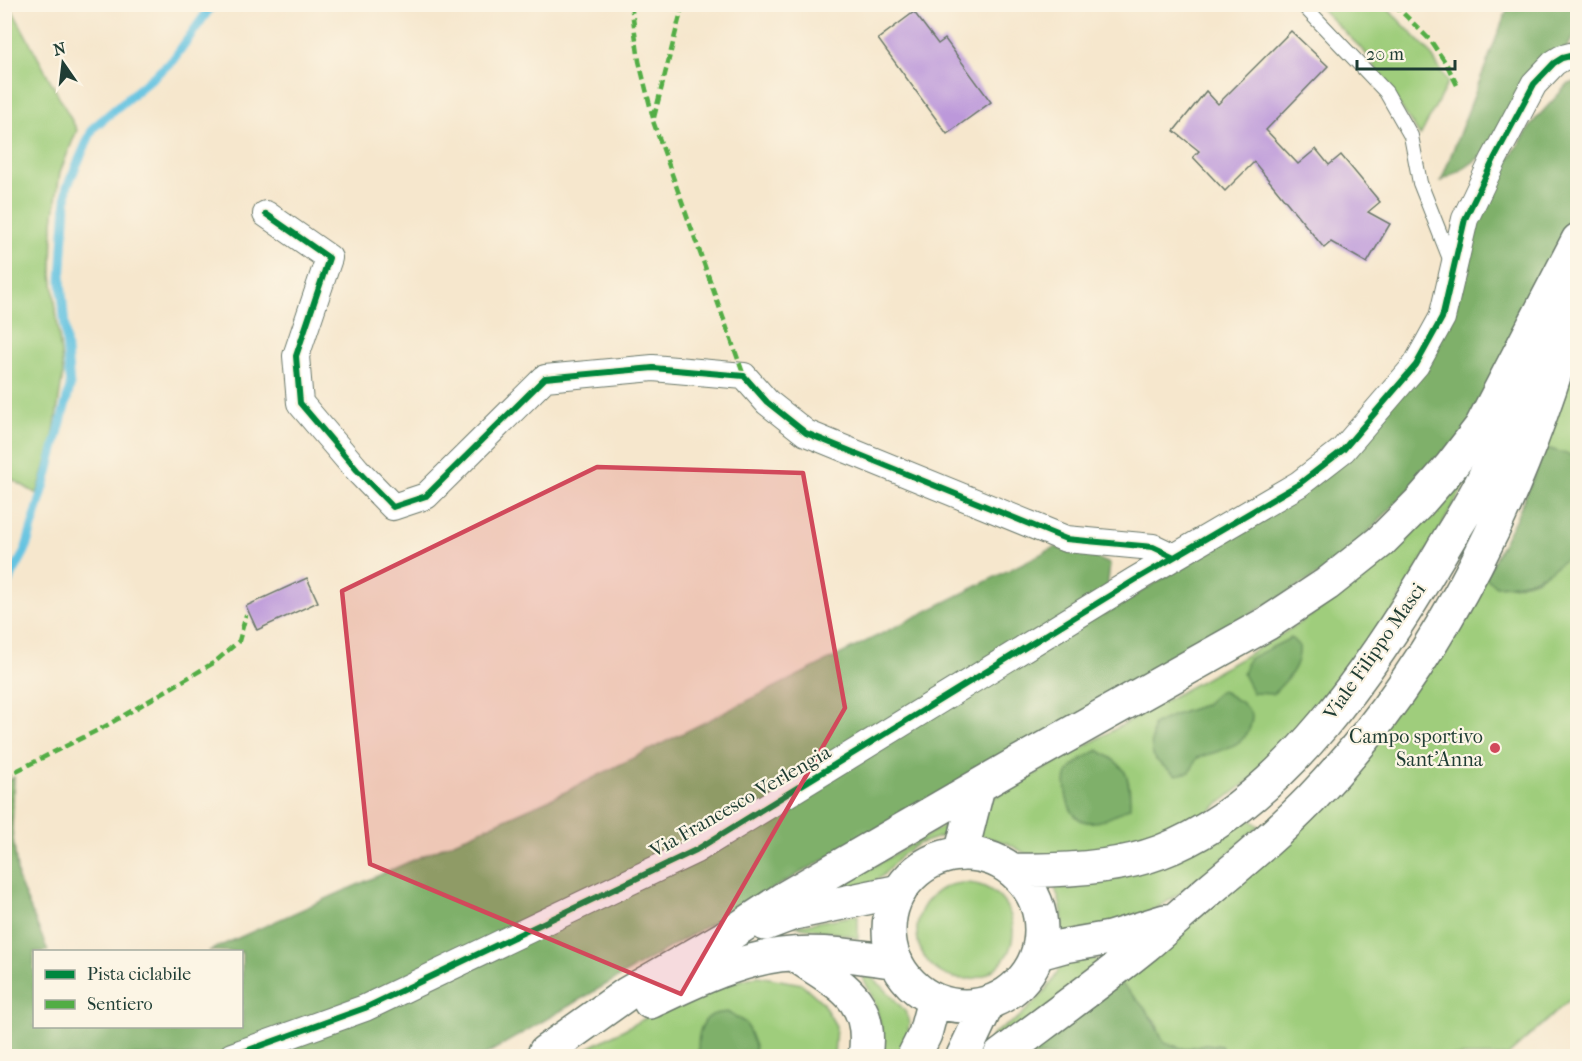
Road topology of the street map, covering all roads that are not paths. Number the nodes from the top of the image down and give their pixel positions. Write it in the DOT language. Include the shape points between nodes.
graph roads {
  1 [pos="1302,4"];
  2 [pos="1572,51"];
  3 [pos="266,214"];
  4 [pos="1578,240"];
  5 [pos="1578,255"];
  6 [pos="1454,269"];
  7 [pos="1578,295"];
  8 [pos="1174,557"];
  9 [pos="978,787"];
  10 [pos="961,854"];
  11 [pos="1012,870"];
  12 [pos="900,891"];
  13 [pos="1179,916"];
  14 [pos="724,938"];
  15 [pos="1039,953"];
  16 [pos="794,954"];
  17 [pos="896,962"];
  18 [pos="934,1000"];
  19 [pos="988,1004"];
  20 [pos="541,1054"];
  21 [pos="232,1056"];
  22 [pos="865,1056"];
  23 [pos="914,1056"];
  24 [pos="963,1056"];
  25 [pos="1000,1056"];
  1 -- 6 [label="lane" via="1386,92 1401,118 1411,136 1420,183"];
  2 -- 6 [label="street, Via Francesco Verlengia" via="1534,84 1465,219"];
  3 -- 8 [label="street" via="329,258 296,356 300,404 393,507 426,496 545,378 653,368 744,375 767,402 816,437 1066,539 1153,547"];
  4 -- 9 [label="main road" via="1480,427 1418,504 1380,542 1268,623"];
  5 -- 11 [label="main road, Viale Filippo Masci" via="1484,479 1409,606 1366,669 1282,770 1207,830 1160,852 1115,864"];
  6 -- 8 [label="street, Via Francesco Verlengia" via="1442,318 1416,365 1343,450 1299,484"];
  7 -- 13 [label="main road, Viale Filippo Masci" via="1563,349 1510,494 1441,628 1361,742 1310,800"];
  8 -- 21 [label="street, Via Francesco Verlengia" via="696,850 365,1008"];
  9 -- 10 [label="main road"];
  9 -- 14 [label="main road" via="783,899"];
  10 -- 11 [label="main road" via="979,855"];
  10 -- 12 [label="main road" via="926,865"];
  11 -- 15 [label="main road" via="1026,883 1041,917"];
  12 -- 14 [label="main road" via="795,913"];
  12 -- 17 [label="main road" via="889,926"];
  13 -- 15 [label="main road, Viale Filippo Masci" via="1110,938"];
  13 -- 25 [label="main road, Viale Filippo Masci"];
  14 -- 20 [label="main road" via="628,993"];
  15 -- 19 [label="main road" via="1020,984"];
  16 -- 17 [label="main road" via="836,954"];
  16 -- 20 [label="main road" via="760,959 719,972"];
  16 -- 22 [label="main road" via="831,977 854,998 866,1031"];
  17 -- 18 [label="main road" via="918,991"];
  18 -- 19 [label="main road" via="970,1007"];
  18 -- 23 [label="main road"];
  19 -- 24 [label="main road"];
}
